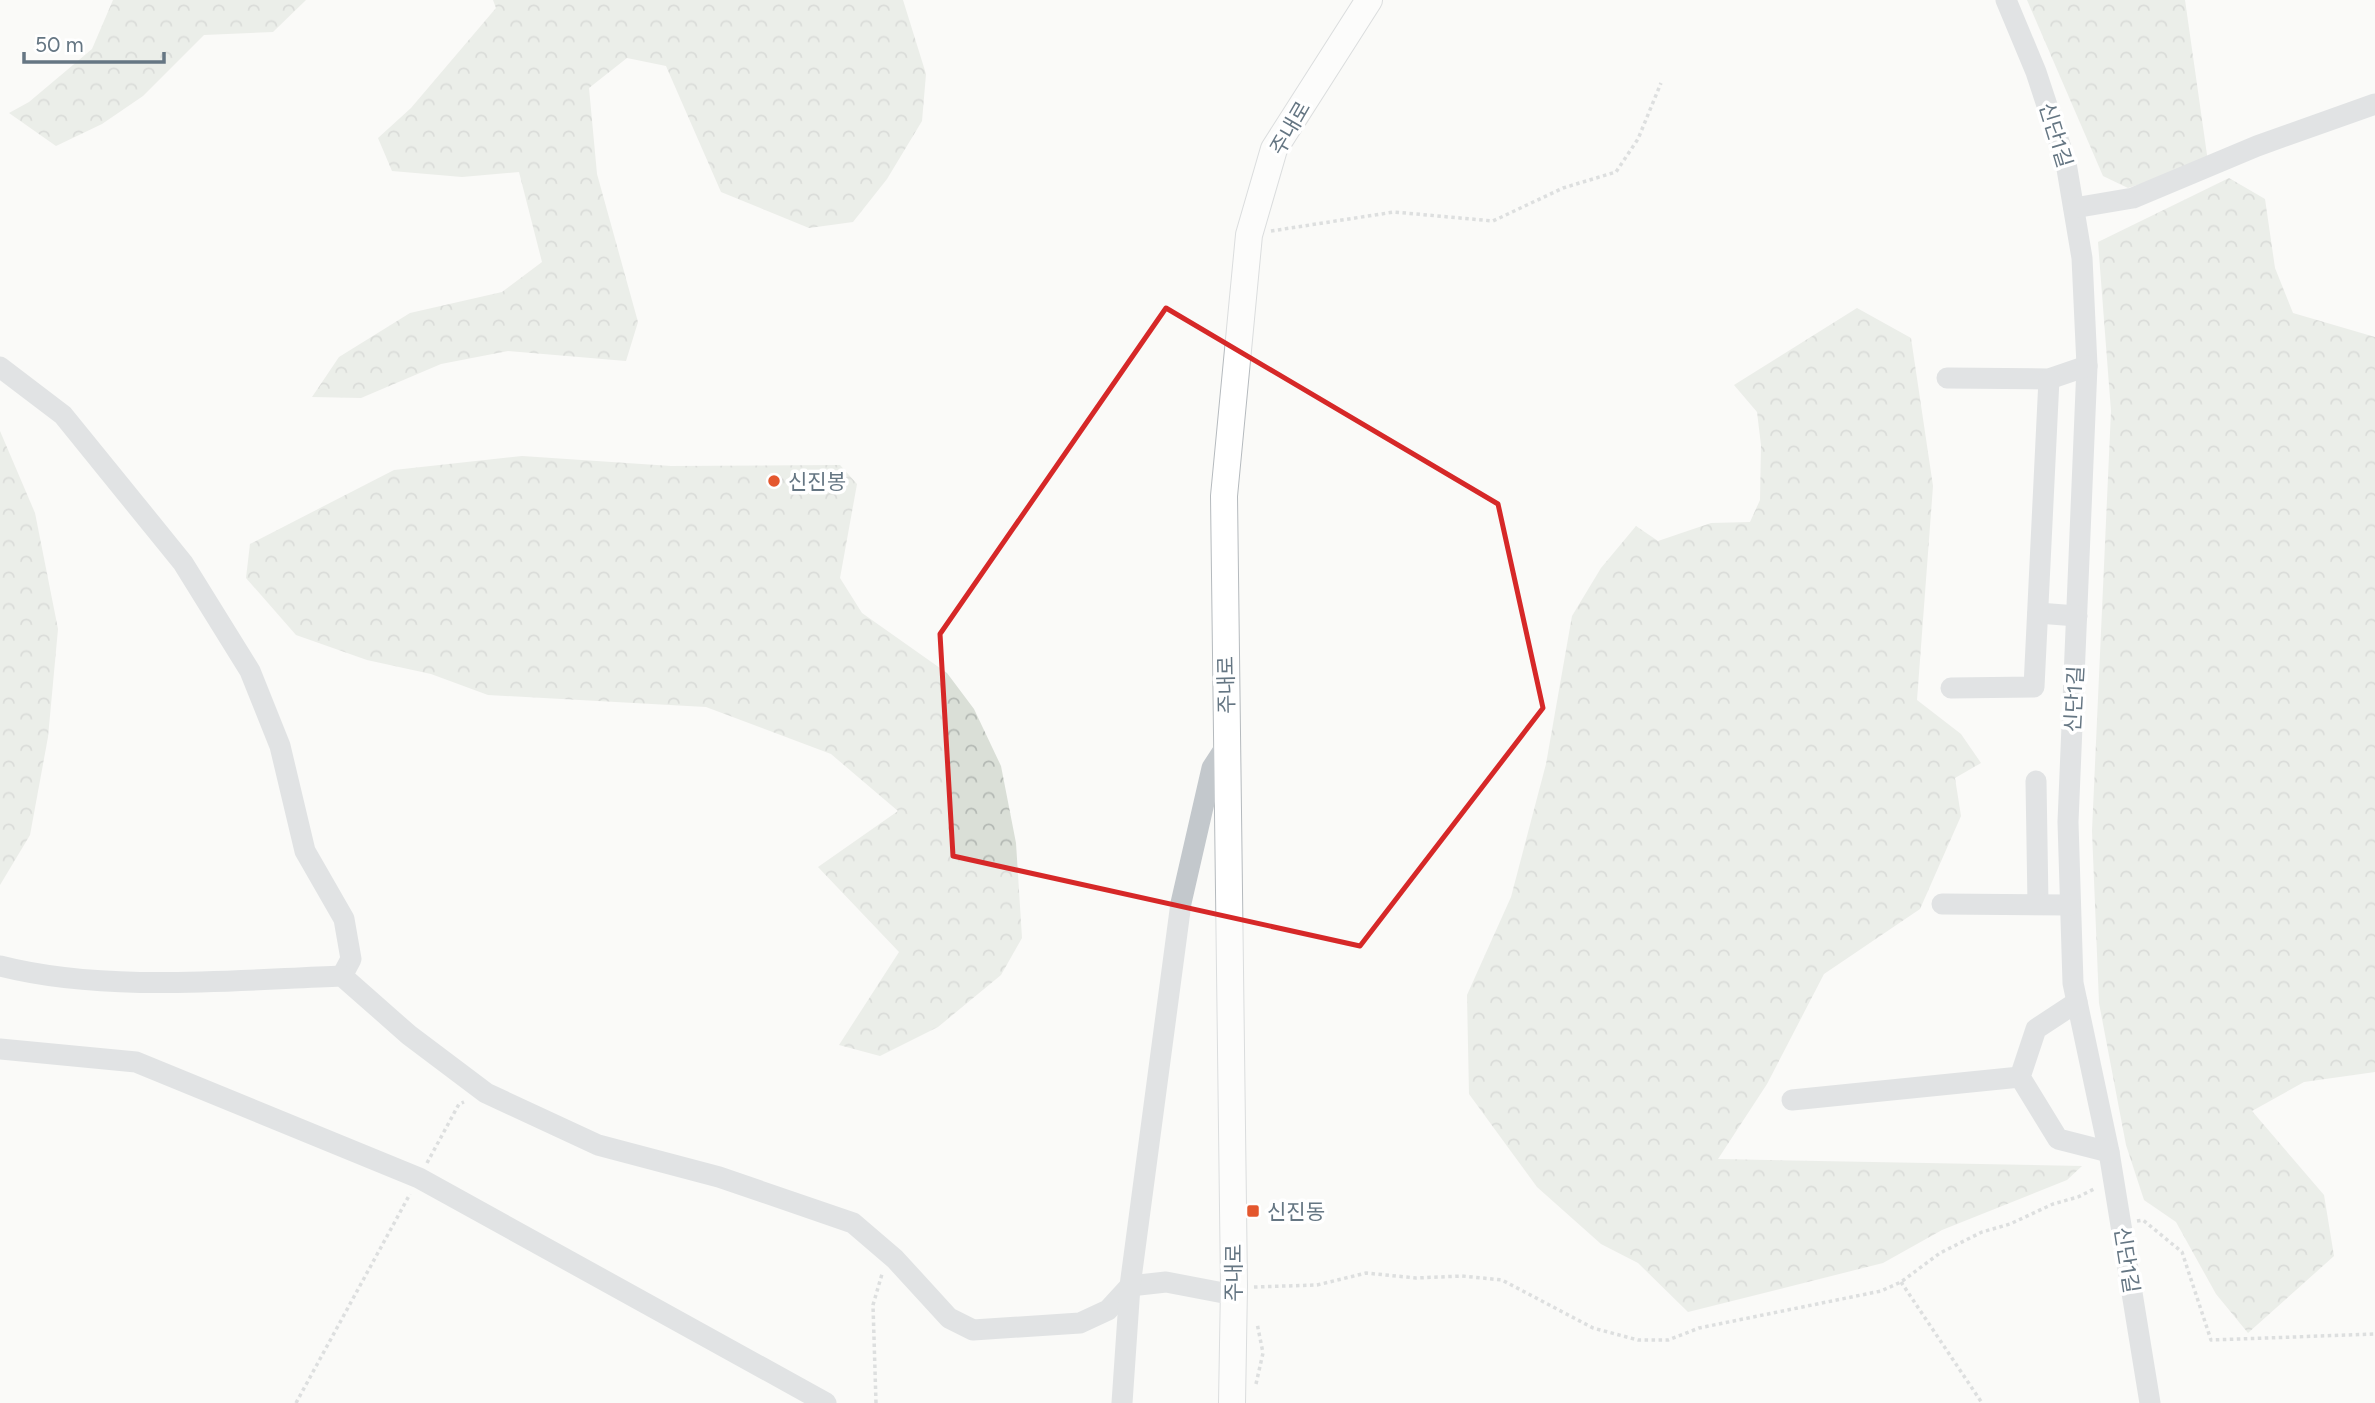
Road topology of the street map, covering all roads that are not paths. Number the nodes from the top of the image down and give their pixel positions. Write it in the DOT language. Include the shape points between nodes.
graph roads {
  1 [pos="1369,0"];
  2 [pos="2006,0"];
  3 [pos="2375,104"];
  4 [pos="2074,208"];
  5 [pos="2087,366"];
  6 [pos="0,367"];
  7 [pos="1947,378"];
  8 [pos="2049,379"];
  9 [pos="2038,613"];
  10 [pos="2077,616"];
  11 [pos="1951,688"];
  12 [pos="1227,745"];
  13 [pos="2036,781"];
  14 [pos="1942,904"];
  15 [pos="2038,904"];
  16 [pos="2070,905"];
  17 [pos="0,966"];
  18 [pos="342,976"];
  19 [pos="2077,1002"];
  20 [pos="0,1049"];
  21 [pos="2020,1077"];
  22 [pos="1792,1100"];
  23 [pos="2109,1152"];
  24 [pos="1130,1286"];
  25 [pos="1234,1291"];
  26 [pos="827,1403"];
  27 [pos="1122,1403"];
  28 [pos="1232,1403"];
  29 [pos="2150,1403"];
  1 -- 12 [label="main road, 주내로" via="1274,149 1249,235 1224,496"];
  2 -- 4 [label="street, 신단1길" via="2066,163"];
  3 -- 4 [label="street" via="2257,146 2133,198"];
  4 -- 5 [label="street, 신단1길" via="2082,258"];
  5 -- 8 [label="street"];
  5 -- 10 [label="street, 신단1길"];
  6 -- 18 [label="street" via="63,415 183,564 250,671 280,746 305,851 344,919 351,959"];
  7 -- 8 [label="street"];
  8 -- 9 [label="street"];
  9 -- 10 [label="street"];
  9 -- 11 [label="street" via="2034,687"];
  10 -- 16 [label="street, 신단1길" via="2068,822"];
  12 -- 24 [label="street" via="1212,768 1181,902"];
  12 -- 25 [label="main road, 주내로"];
  13 -- 15 [label="street"];
  14 -- 15 [label="street"];
  15 -- 16 [label="street"];
  16 -- 19 [label="street, 신단1길"];
  17 -- 18 [label="street" via="39,976 161,982"];
  18 -- 24 [label="street" via="409,1035 486,1093 598,1145 719,1177 853,1223 949,1318 973,1330 1080,1323 1108,1310"];
  19 -- 21 [label="street" via="2036,1029"];
  19 -- 23 [label="street, 신단1길"];
  20 -- 26 [label="street" via="136,1062 419,1178"];
  21 -- 22 [label="street"];
  21 -- 23 [label="street" via="2058,1139"];
  23 -- 29 [label="street, 신단1길"];
  24 -- 25 [label="street" via="1166,1282"];
  24 -- 27 [label="street"];
  25 -- 28 [label="main road, 주내로"];
}
